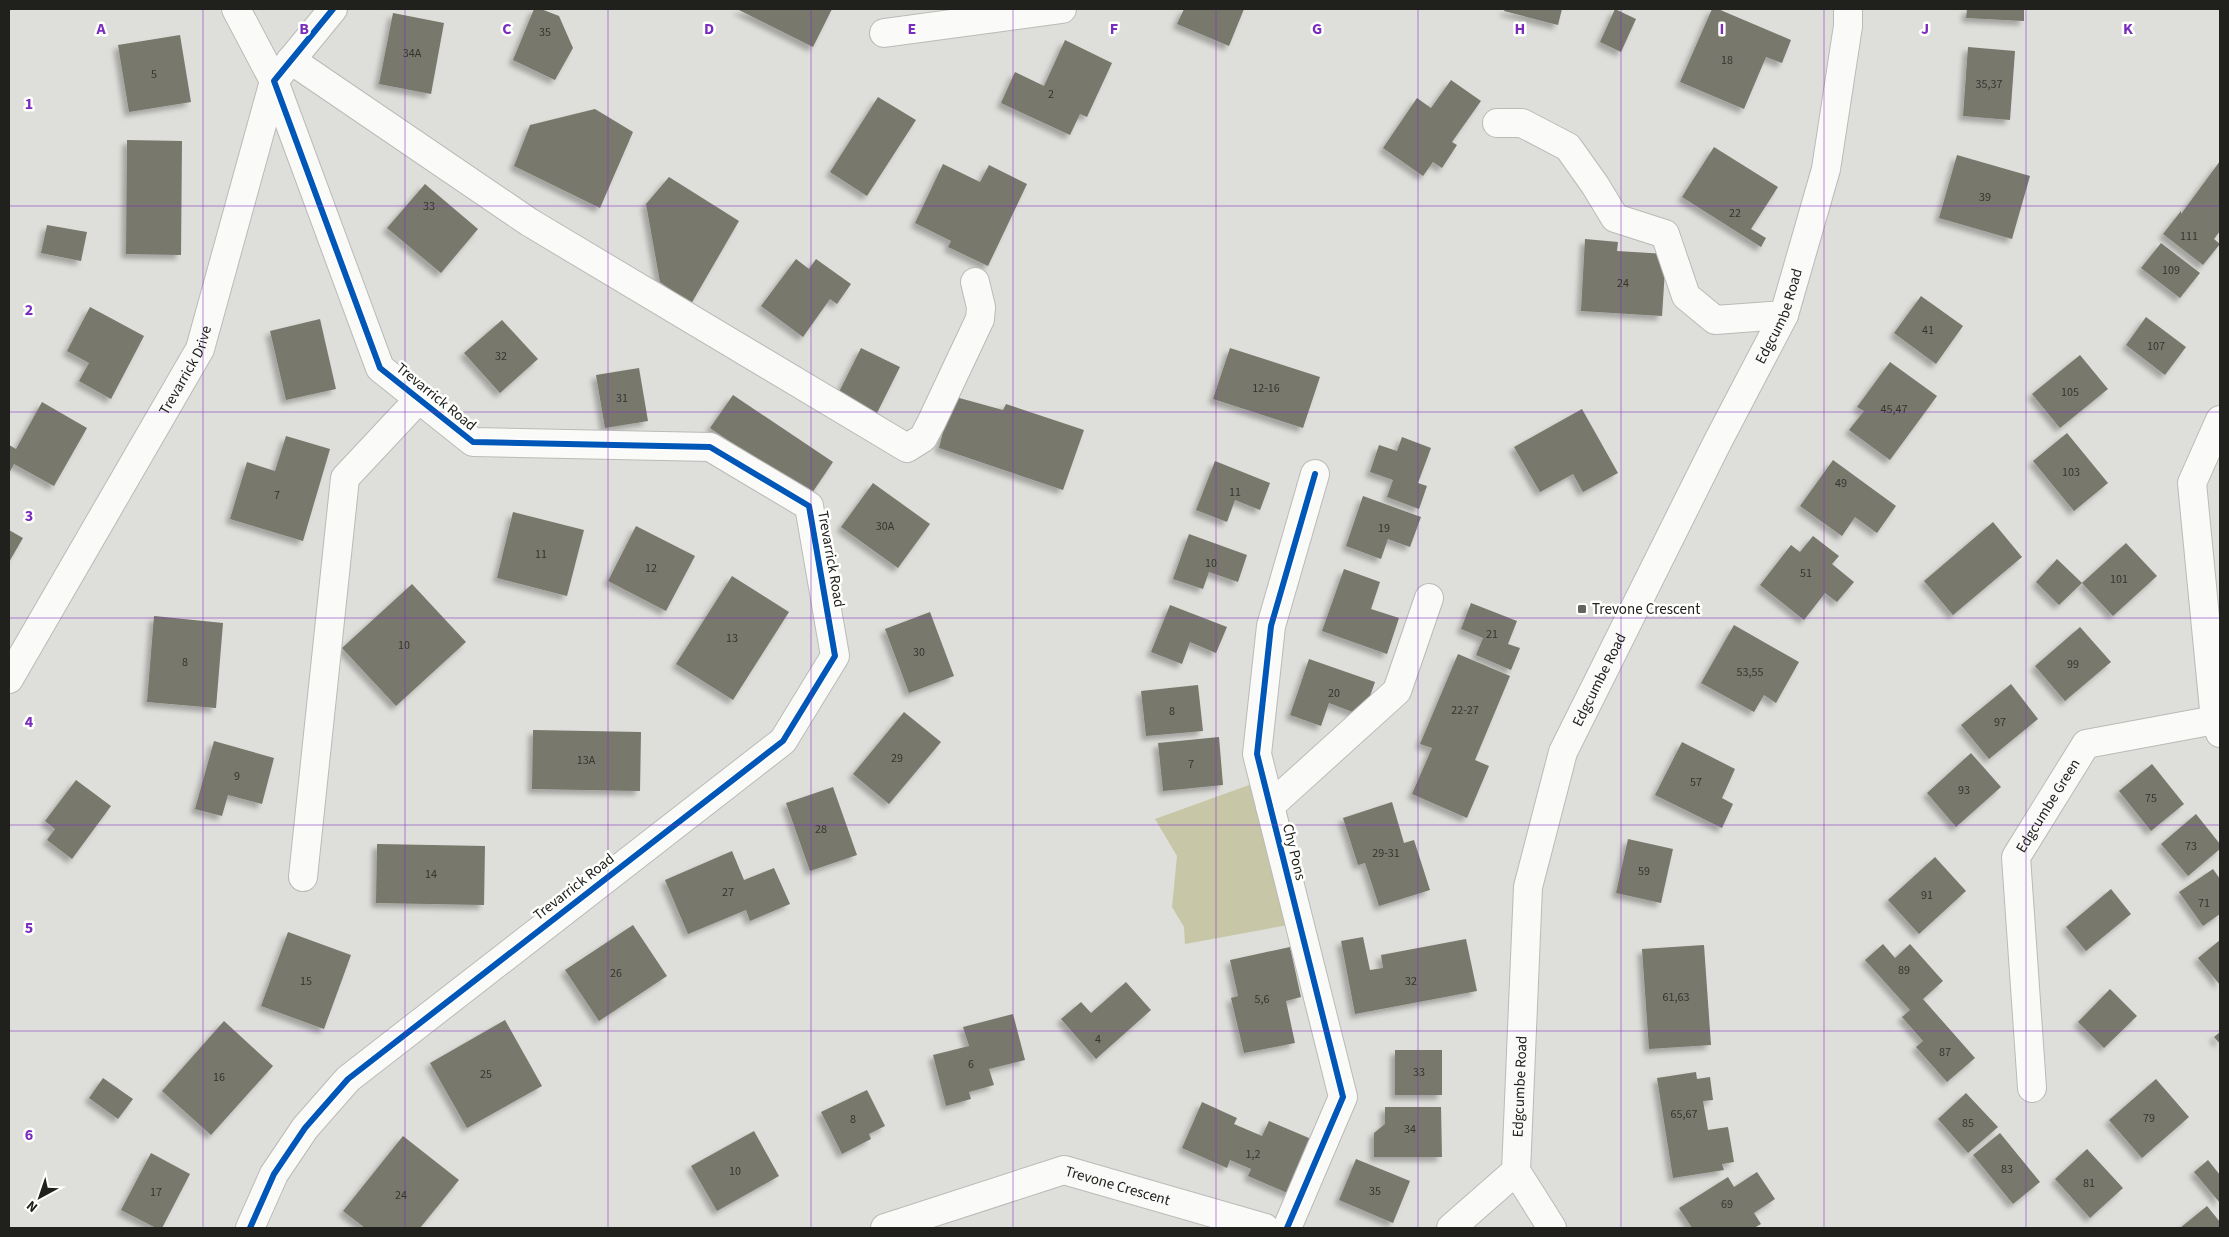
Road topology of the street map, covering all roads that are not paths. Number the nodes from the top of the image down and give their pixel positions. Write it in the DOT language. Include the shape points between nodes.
graph roads {
  1 [pos="236,9"];
  2 [pos="333,9"];
  3 [pos="1062,9"];
  4 [pos="1848,9"];
  5 [pos="884,33"];
  6 [pos="291,60"];
  7 [pos="274,81"];
  8 [pos="1497,123"];
  9 [pos="975,282"];
  10 [pos="1784,315"];
  11 [pos="419,399"];
  12 [pos="2220,420"];
  13 [pos="1315,474"];
  14 [pos="1429,598"];
  15 [pos="9,679"];
  16 [pos="2218,727"];
  17 [pos="1270,806"];
  18 [pos="303,877"];
  19 [pos="2032,1088"];
  20 [pos="1516,1171"];
  21 [pos="250,1228"];
  22 [pos="885,1228"];
  23 [pos="1265,1228"];
  24 [pos="1287,1228"];
  25 [pos="1451,1228"];
  26 [pos="1552,1228"];
  1 -- 7 [label="street, Trevarrick Road"];
  2 -- 6 [label="street"];
  3 -- 5 [label="street"];
  4 -- 10 [label="street, Edgcumbe Road" via="1826,169"];
  6 -- 7 [label="street"];
  6 -- 9 [label="street" via="529,222 907,448 923,438 931,424 980,319 981,306"];
  7 -- 11 [label="street, Trevarrick Road" via="380,368"];
  7 -- 15 [label="street, Trevarrick Drive" via="200,349"];
  8 -- 10 [label="street" via="1522,123 1568,147 1615,218 1665,234 1686,296 1715,320"];
  10 -- 20 [label="street, Edgcumbe Road" via="1563,752 1528,887"];
  11 -- 18 [label="street" via="345,478"];
  11 -- 21 [label="street, Trevarrick Road" via="473,442 710,447 808,506 835,656 783,741 348,1078 305,1128 274,1174"];
  12 -- 16 [label="street, Edgcumbe Green" via="2192,483"];
  13 -- 17 [label="street, Chy Pons" via="1271,626 1257,754"];
  14 -- 17 [label="street, Chy Pons" via="1397,692"];
  16 -- 19 [label="street, Edgcumbe Green" via="2086,744 2016,857"];
  17 -- 24 [label="street, Chy Pons" via="1343,1097"];
  20 -- 25 [label="street"];
  20 -- 26 [label="street"];
  22 -- 23 [label="street, Trevone Crescent" via="1064,1170"];
}
